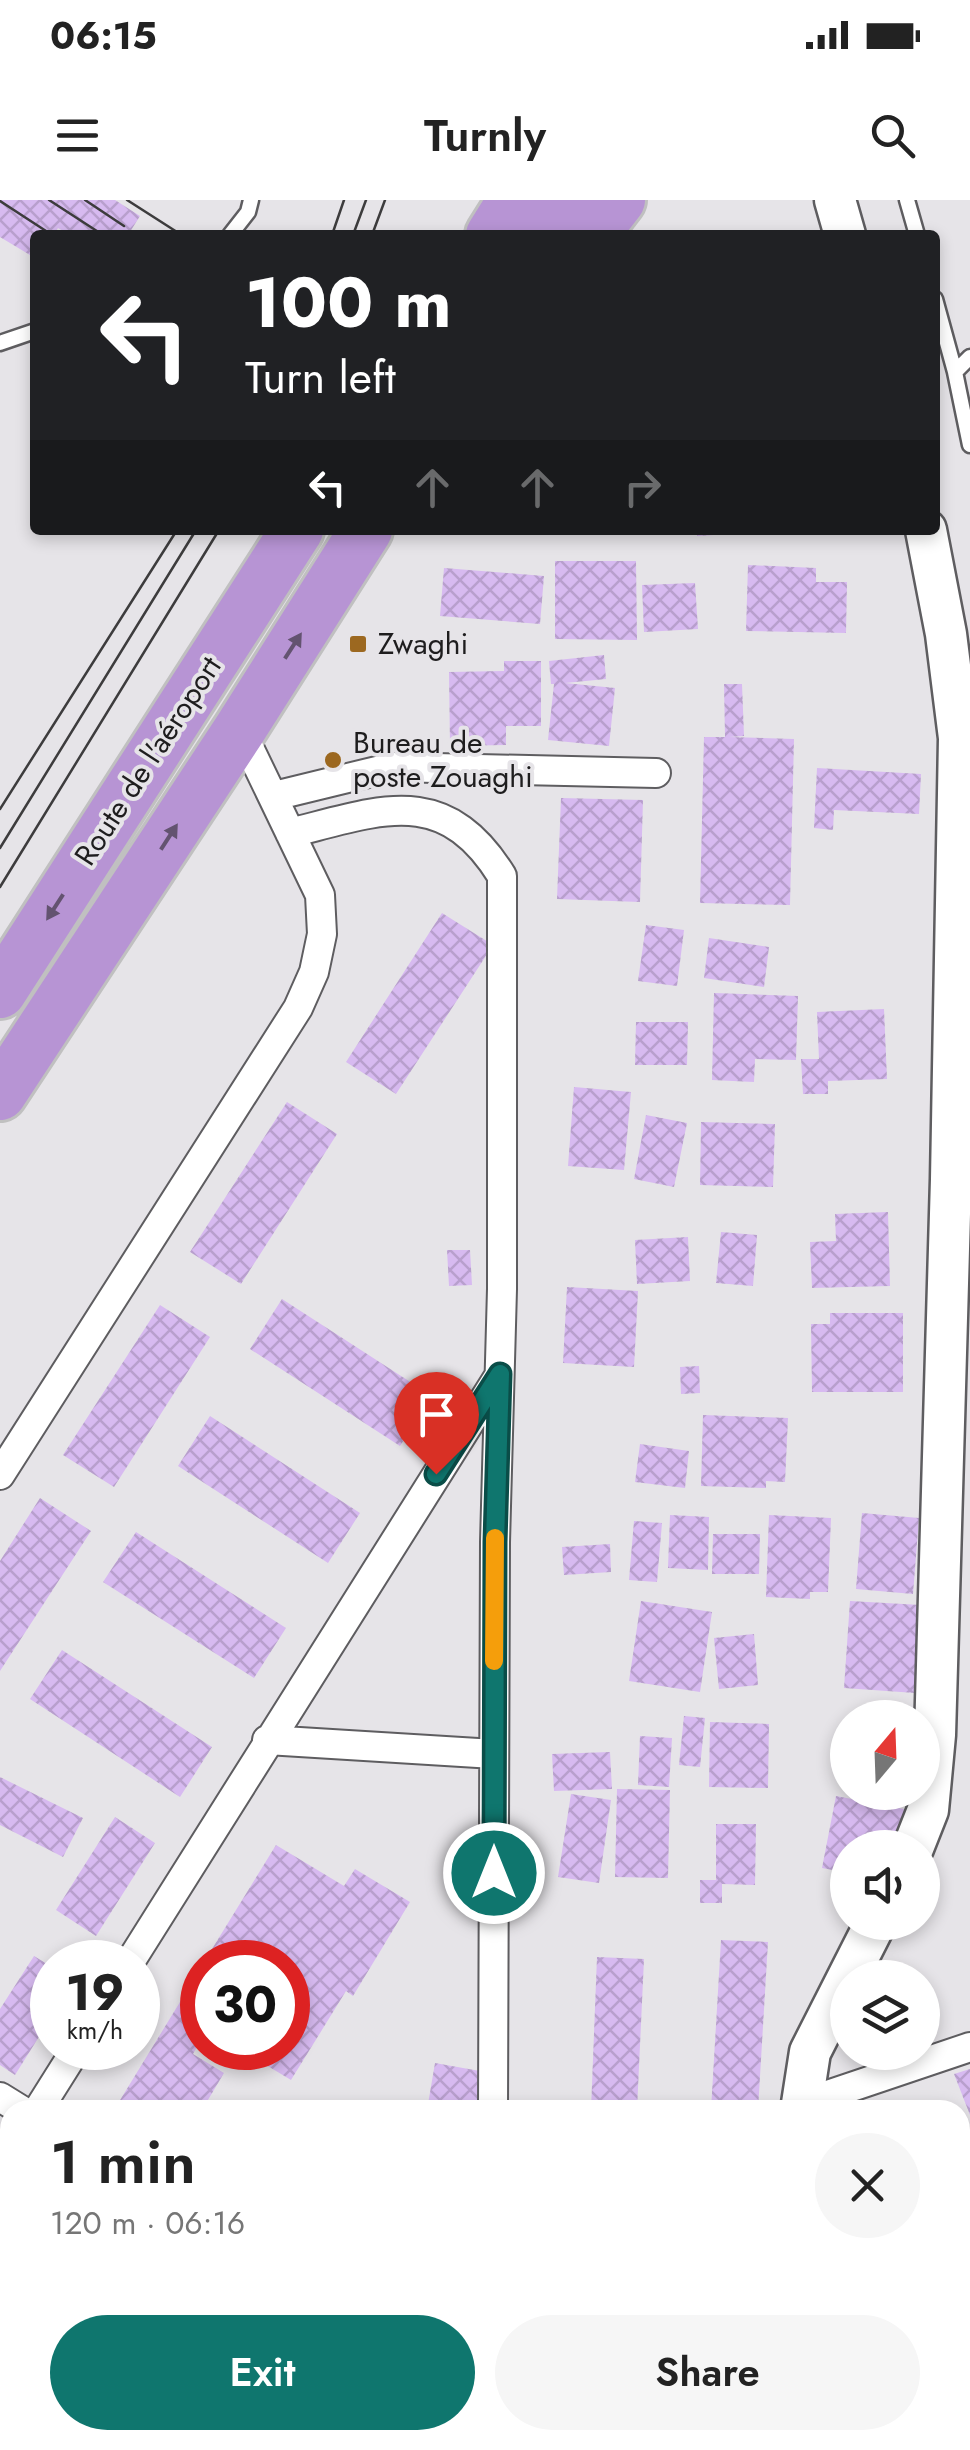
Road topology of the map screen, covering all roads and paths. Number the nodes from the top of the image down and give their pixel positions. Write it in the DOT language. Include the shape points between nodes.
graph roads {
  1 [pos="252,200"];
  2 [pos="480,200"];
  3 [pos="514,200"];
  4 [pos="560,200"];
  5 [pos="619,200"];
  6 [pos="836,200"];
  7 [pos="908,200"];
  8 [pos="234,230"];
  9 [pos="463,230"];
  10 [pos="495,230"];
  11 [pos="542,230"];
  12 [pos="596,230"];
  13 [pos="844,230"];
  14 [pos="916,230"];
  15 [pos="940,318"];
  16 [pos="30,333"];
  17 [pos="0,343"];
  18 [pos="970,357"];
  19 [pos="955,372"];
  20 [pos="970,445"];
  21 [pos="291,535"];
  22 [pos="927,535"];
  23 [pos="365,536"];
  24 [pos="240,729"];
  25 [pos="656,773"];
  26 [pos="274,796"];
  27 [pos="290,832"];
  28 [pos="0,992"];
  29 [pos="0,1094"];
  30 [pos="500,1374"];
  31 [pos="0,1476"];
  32 [pos="267,1740"];
  33 [pos="494,1754"];
  34 [pos="920,1830"];
  35 [pos="144,1940"];
  36 [pos="867,1940"];
  37 [pos="970,2047"];
  38 [pos="63,2070"];
  39 [pos="44,2100"];
  40 [pos="492,2100"];
  41 [pos="802,2100"];
  42 [pos="821,2100"];
  1 -- 8 [label="lane"];
  2 -- 9 [label="highway"];
  3 -- 10 [label="highway"];
  4 -- 11 [label="highway"];
  5 -- 12 [label="highway"];
  6 -- 13 [label="street"];
  7 -- 14 [label="lane"];
  15 -- 19 [label="lane"];
  16 -- 17 [label="lane"];
  18 -- 19 [label="lane"];
  19 -- 20 [label="lane"];
  21 -- 28 [label="highway, Route de l'aéroport, one-way"];
  22 -- 34 [label="street" via="959,738 935,1735"];
  24 -- 23 [label="highway, Route de l'aéroport, one-way"];
  24 -- 26 [label="street"];
  29 -- 24 [label="highway, Route de l'aéroport, one-way"];
  25 -- 26 [label="street" via="393,767"];
  26 -- 27 [label="street"];
  27 -- 30 [label="street" via="390,808 424,812 485,849 502,876"];
  27 -- 31 [label="street" via="320,895 322,934 306,990"];
  30 -- 32 [label="street"];
  30 -- 33 [label="street"];
  32 -- 33 [label="street"];
  32 -- 35 [label="street"];
  33 -- 40 [label="street"];
  36 -- 41 [label="street" via="810,2052"];
  37 -- 42 [label="street"];
  38 -- 39 [label="street"];
}
